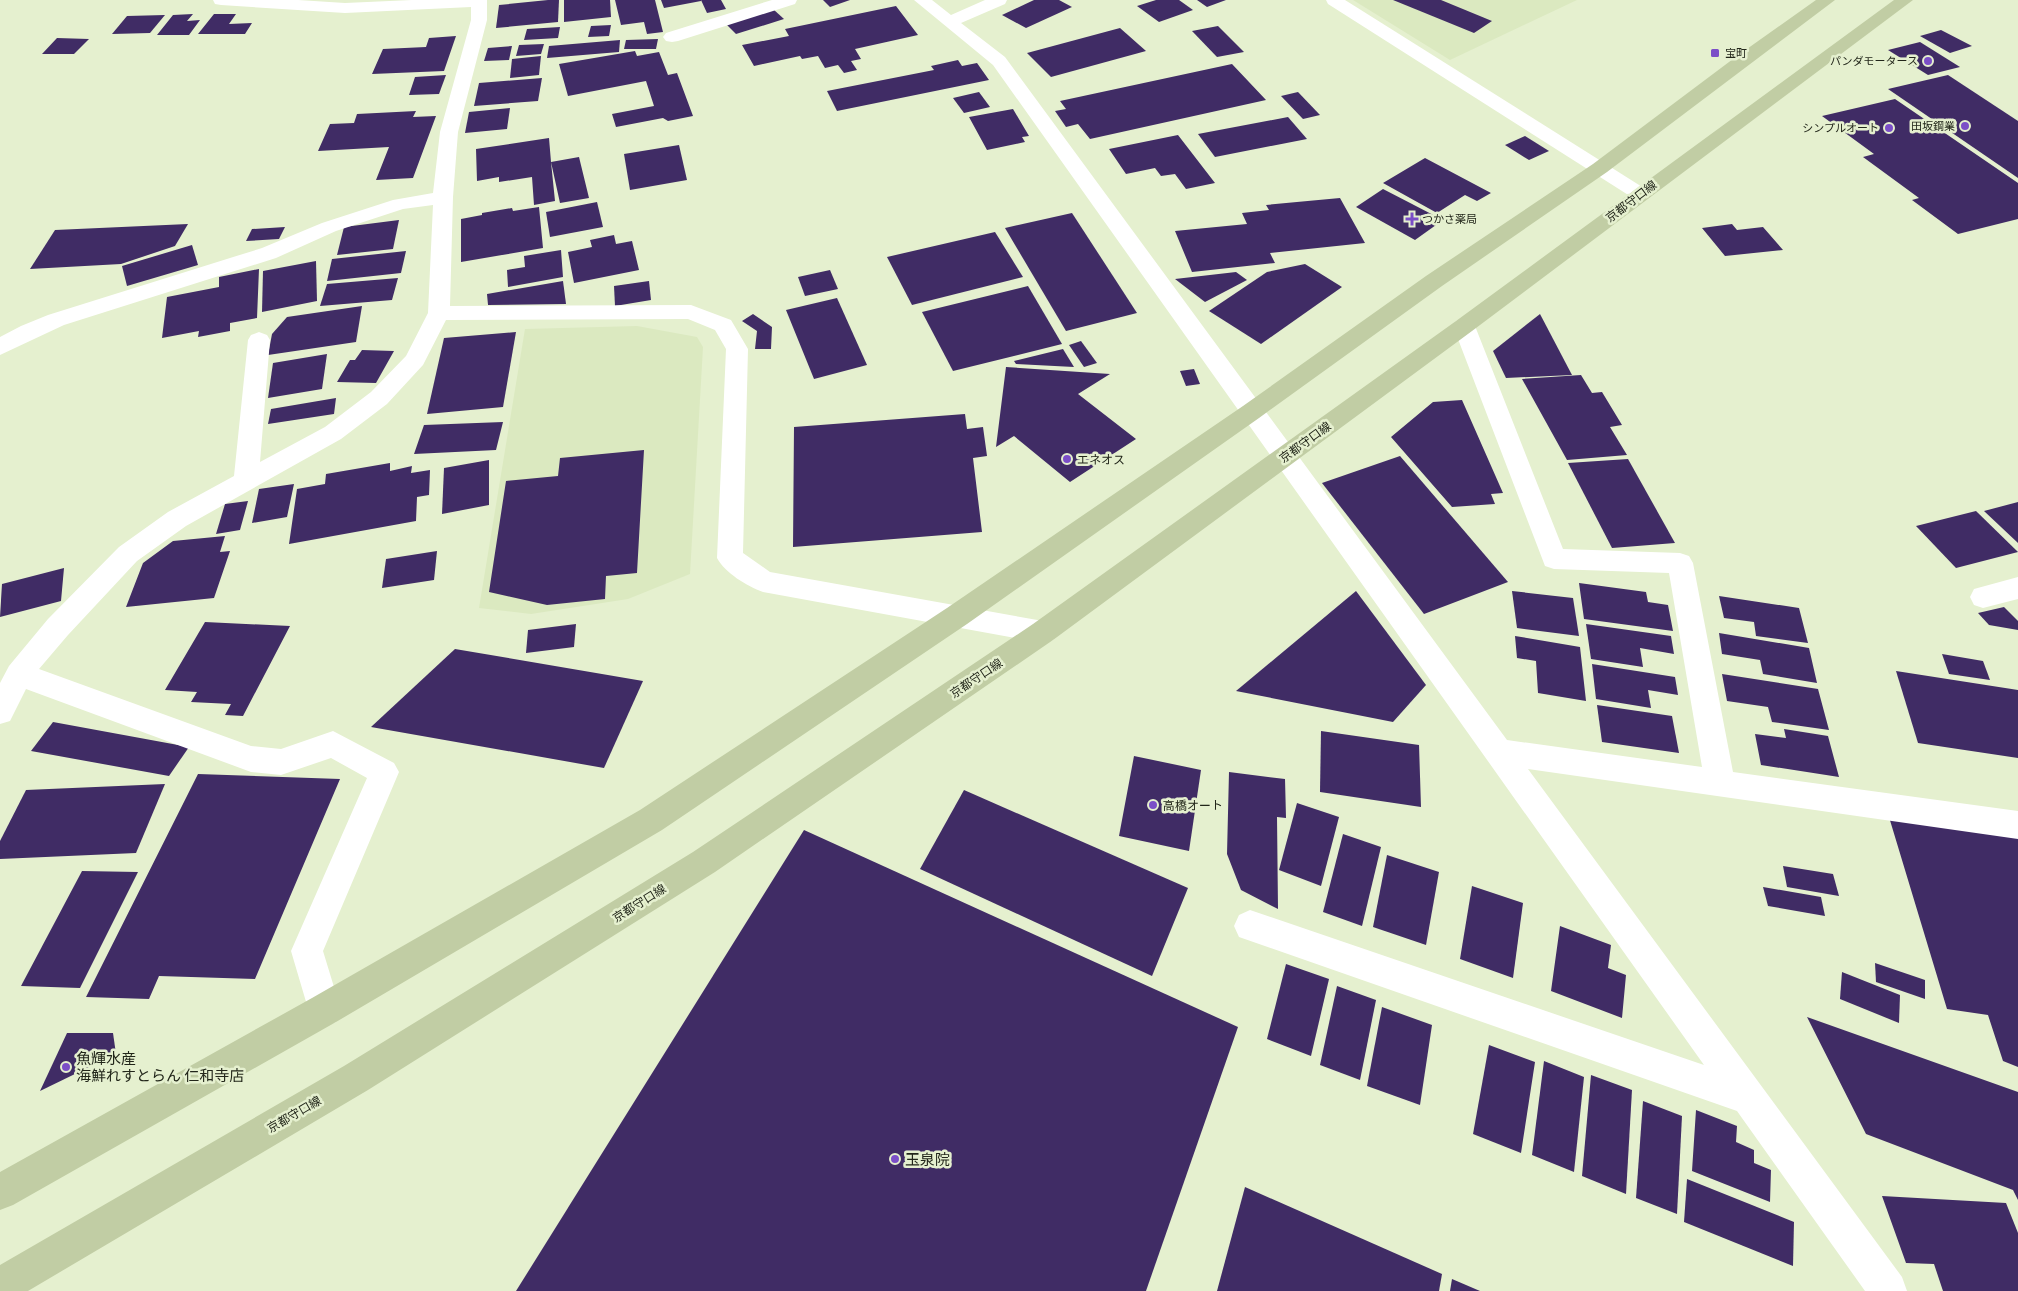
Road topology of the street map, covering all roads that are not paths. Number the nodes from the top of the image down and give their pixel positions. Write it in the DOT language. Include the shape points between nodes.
graph roads {
  1 [pos="221,0"];
  2 [pos="789,0"];
  3 [pos="922,0"];
  4 [pos="999,0"];
  5 [pos="1334,0"];
  6 [pos="1827,0"];
  7 [pos="1905,0"];
  8 [pos="479,1"];
  9 [pos="950,21"];
  10 [pos="672,37"];
  11 [pos="1600,168"];
  12 [pos="1640,194"];
  13 [pos="443,197"];
  14 [pos="439,313"];
  15 [pos="1464,326"];
  16 [pos="259,340"];
  17 [pos="0,347"];
  18 [pos="1251,412"];
  19 [pos="1284,458"];
  20 [pos="246,482"];
  21 [pos="2018,588"];
  22 [pos="1983,597"];
  23 [pos="957,616"];
  24 [pos="1043,632"];
  25 [pos="20,674"];
  26 [pos="0,712"];
  27 [pos="1497,752"];
  28 [pos="1720,783"];
  29 [pos="2018,825"];
  30 [pos="1250,926"];
  31 [pos="324,1010"];
  32 [pos="1747,1097"];
  33 [pos="0,1192"];
  34 [pos="0,1286"];
  35 [pos="1888,1291"];
  1 -- 8 [label="street" via="345,8"];
  2 -- 10 [label="street"];
  3 -- 9 [label="street"];
  4 -- 9 [label="street"];
  5 -- 11 [label="street"];
  6 -- 11 [label="main road"];
  7 -- 12 [label="main road, 京都守口線"];
  8 -- 13 [label="street" via="479,20 468,70 449,132"];
  9 -- 18 [label="street" via="999,61"];
  11 -- 12 [label="street"];
  11 -- 18 [label="main road" via="1434,281"];
  12 -- 15 [label="main road, 京都守口線"];
  13 -- 14 [label="street"];
  13 -- 17 [label="street" via="400,204 329,226 269,253 56,320"];
  14 -- 20 [label="street" via="415,360 379,398 333,433"];
  14 -- 23 [label="street" via="691,312 723,325 737,348 730,558 763,581"];
  15 -- 19 [label="main road, 京都守口線"];
  15 -- 28 [label="street" via="1554,559 1680,564"];
  16 -- 20 [label="street"];
  18 -- 19 [label="street"];
  18 -- 23 [label="main road"];
  19 -- 24 [label="main road, 京都守口線"];
  19 -- 27 [label="street"];
  20 -- 25 [label="street" via="177,519 128,554 58,627"];
  21 -- 22 [label="street"];
  23 -- 24 [label="street"];
  23 -- 31 [label="main road" via="651,820"];
  24 -- 34 [label="main road, 京都守口線" via="704,862 356,1078"];
  25 -- 26 [label="street"];
  25 -- 31 [label="street" via="251,759 281,762 333,744 384,772 306,951"];
  27 -- 28 [label="street"];
  27 -- 32 [label="street"];
  28 -- 29 [label="street"];
  30 -- 32 [label="street"];
  31 -- 33 [label="main road"];
  32 -- 35 [label="street"];
}
